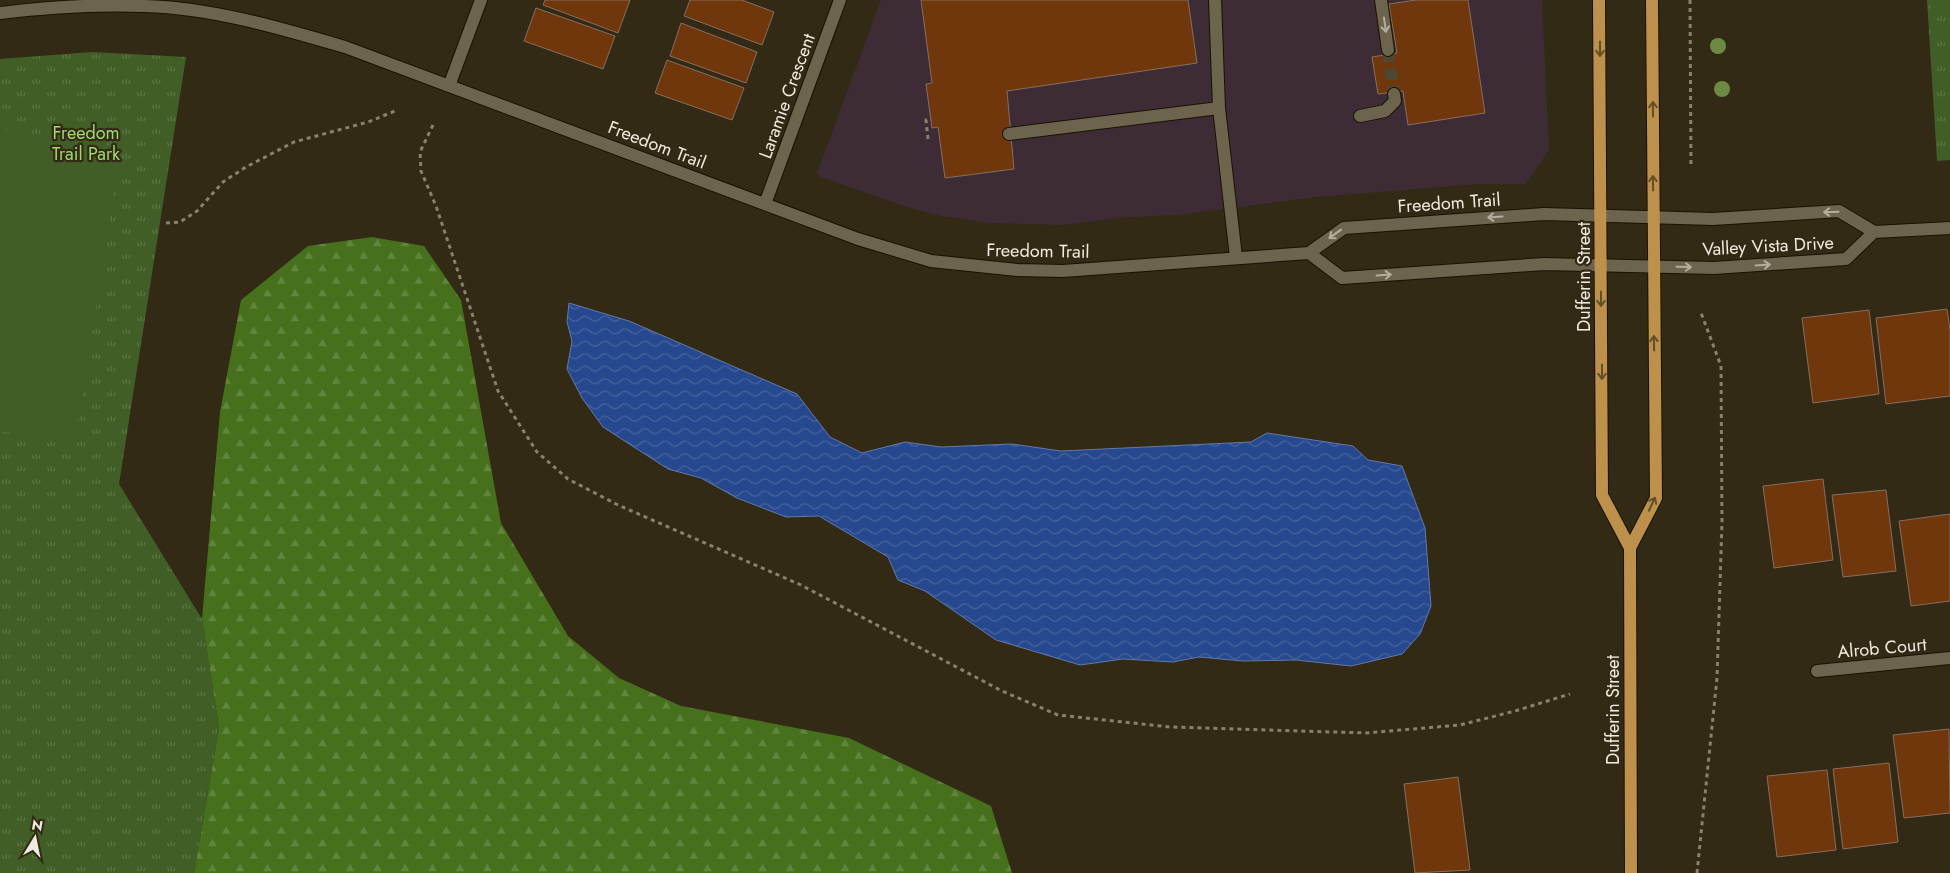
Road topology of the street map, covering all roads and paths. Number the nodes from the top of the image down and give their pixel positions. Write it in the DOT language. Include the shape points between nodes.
graph roads {
  1 [pos="481,0"];
  2 [pos="840,0"];
  3 [pos="1215,0"];
  4 [pos="1382,0"];
  5 [pos="1599,0"];
  6 [pos="1652,0"];
  7 [pos="1690,0"];
  8 [pos="147,3"];
  9 [pos="0,12"];
  10 [pos="1388,50"];
  11 [pos="449,86"];
  12 [pos="1394,94"];
  13 [pos="1219,108"];
  14 [pos="395,111"];
  15 [pos="1360,116"];
  16 [pos="931,119"];
  17 [pos="432,125"];
  18 [pos="1009,134"];
  19 [pos="928,139"];
  20 [pos="1691,166"];
  21 [pos="765,204"];
  22 [pos="1601,216"];
  23 [pos="1653,217"];
  24 [pos="166,223"];
  25 [pos="1950,228"];
  26 [pos="1874,232"];
  27 [pos="1309,254"];
  28 [pos="1236,257"];
  29 [pos="1601,266"];
  30 [pos="1654,267"];
  31 [pos="1700,310"];
  32 [pos="1630,548"];
  33 [pos="1950,658"];
  34 [pos="1817,671"];
  35 [pos="1570,694"];
  36 [pos="1631,873"];
  37 [pos="1697,873"];
  1 -- 11 [label="street"];
  2 -- 21 [label="street, Laramie Crescent"];
  3 -- 13 [label="street"];
  4 -- 10 [label="street, one-way"];
  5 -- 22 [label="main road, Dufferin Street, one-way"];
  23 -- 6 [label="main road, Dufferin Street, one-way"];
  7 -- 20 [label="path"];
  8 -- 9 [label="street, Freedom Trail"];
  8 -- 11 [label="street, Freedom Trail" via="278,28 345,47"];
  11 -- 21 [label="street, Freedom Trail"];
  12 -- 15 [label="street" via="1395,102 1385,111"];
  13 -- 18 [label="street"];
  13 -- 28 [label="street"];
  14 -- 24 [label="path" via="368,122 294,142 223,182 197,211 180,222"];
  16 -- 19 [label="path" via="926,120"];
  17 -- 35 [label="path" via="420,152 421,171 436,206 498,391 537,452 568,479 801,585 1002,691 1058,715 1170,727 1366,733 1460,725"];
  21 -- 28 [label="street, Freedom Trail" via="896,252 967,266 1063,271"];
  22 -- 23 [label="street, Freedom Trail"];
  22 -- 27 [label="street, Freedom Trail, one-way" via="1544,214 1344,228"];
  22 -- 29 [label="main road, Dufferin Street"];
  26 -- 23 [label="street, Valley Vista Drive, one-way" via="1839,211 1713,219"];
  23 -- 30 [label="main road, Dufferin Street"];
  25 -- 26 [label="street"];
  30 -- 26 [label="street, Valley Vista Drive, one-way" via="1714,268 1846,259"];
  27 -- 28 [label="street, Freedom Trail"];
  27 -- 29 [label="street, one-way" via="1342,278 1544,264"];
  29 -- 30 [label="street, Valley Vista Drive"];
  29 -- 32 [label="main road, Dufferin Street, one-way" via="1602,495"];
  32 -- 30 [label="main road, Dufferin Street, one-way" via="1656,498"];
  31 -- 37 [label="path" via="1720,366 1722,522 1717,678"];
  32 -- 36 [label="main road, Dufferin Street"];
  33 -- 34 [label="street, Alrob Court"];
}
